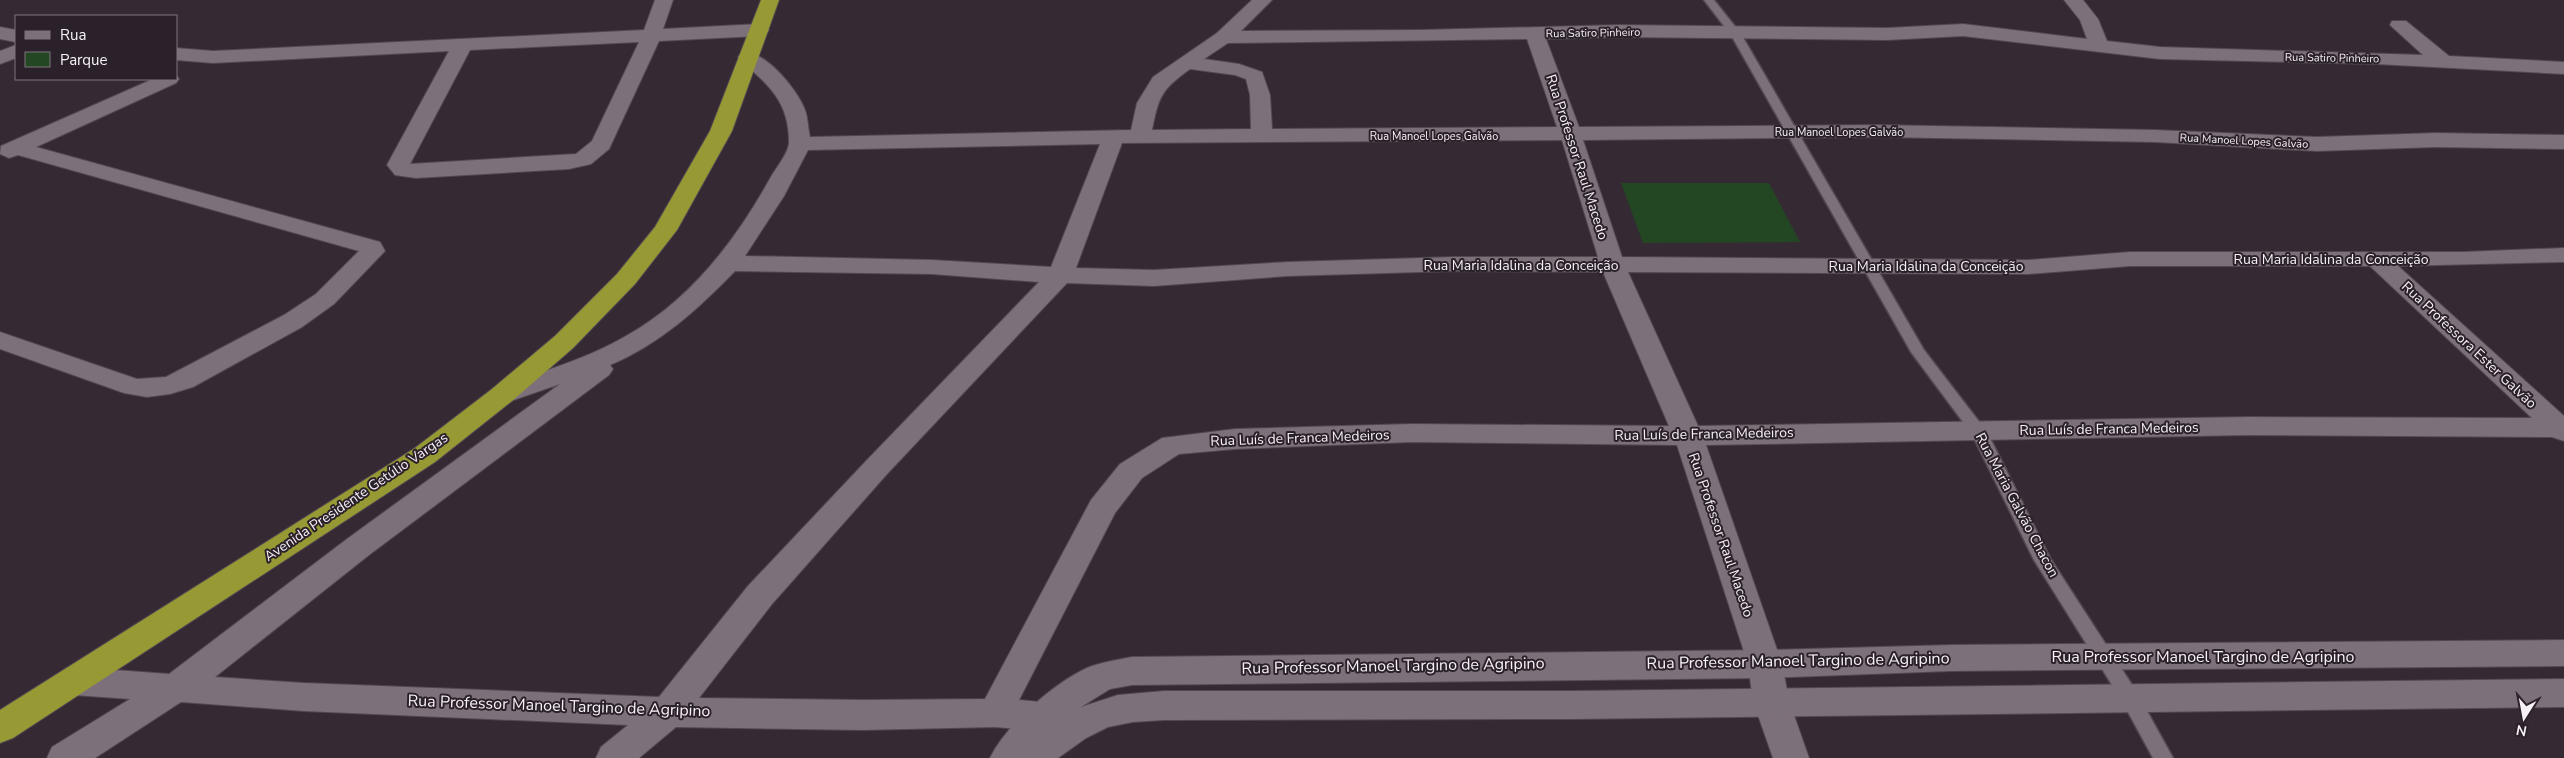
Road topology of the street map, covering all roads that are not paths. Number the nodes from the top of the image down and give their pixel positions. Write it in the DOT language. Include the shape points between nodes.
graph roads {
  1 [pos="664,0"];
  2 [pos="771,0"];
  3 [pos="1263,0"];
  4 [pos="1709,0"];
  5 [pos="2073,0"];
  6 [pos="2399,25"];
  7 [pos="0,33"];
  8 [pos="1736,34"];
  9 [pos="1535,35"];
  10 [pos="15,36"];
  11 [pos="1224,37"];
  12 [pos="648,41"];
  13 [pos="754,44"];
  14 [pos="2100,47"];
  15 [pos="15,52"];
  16 [pos="459,52"];
  17 [pos="178,54"];
  18 [pos="213,57"];
  19 [pos="0,58"];
  20 [pos="2444,62"];
  21 [pos="1187,63"];
  22 [pos="2564,68"];
  23 [pos="178,74"];
  24 [pos="178,74"];
  25 [pos="164,80"];
  26 [pos="1792,131"];
  27 [pos="1571,135"];
  28 [pos="1127,137"];
  29 [pos="1262,137"];
  30 [pos="2564,142"];
  31 [pos="800,144"];
  32 [pos="8,152"];
  33 [pos="2564,255"];
  34 [pos="2375,258"];
  35 [pos="728,263"];
  36 [pos="1612,264"];
  37 [pos="1868,267"];
  38 [pos="1062,274"];
  39 [pos="0,340"];
  40 [pos="636,342"];
  41 [pos="502,396"];
  42 [pos="2563,429"];
  43 [pos="1979,432"];
  44 [pos="1688,436"];
  45 [pos="2564,654"];
  46 [pos="2106,658"];
  47 [pos="1765,664"];
  48 [pos="74,681"];
  49 [pos="173,690"];
  50 [pos="2564,693"];
  51 [pos="2129,696"];
  52 [pos="1771,701"];
  53 [pos="668,712"];
  54 [pos="995,713"];
  55 [pos="1057,724"];
  56 [pos="0,728"];
  57 [pos="65,758"];
  58 [pos="614,758"];
  59 [pos="1008,758"];
  60 [pos="1030,758"];
  61 [pos="1791,758"];
  62 [pos="2164,758"];
  1 -- 12 [label="street"];
  2 -- 13 [label="highway, Avenida Presidente Getúlio Vargas"];
  3 -- 11 [label="street"];
  4 -- 8 [label="lane, Rua Maria Galvão Chacon"];
  5 -- 14 [label="street" via="2089,20"];
  6 -- 20 [label="street"];
  7 -- 10 [label="street"];
  8 -- 9 [label="street, Rua Satiro Pinheiro" via="1619,32"];
  8 -- 14 [label="street, Rua Satiro Pinheiro" via="1887,34 1962,30"];
  8 -- 26 [label="lane, Rua Maria Galvão Chacon"];
  9 -- 11 [label="street, Rua Satiro Pinheiro"];
  9 -- 27 [label="street, Rua Professor Raul Macedo"];
  11 -- 21 [label="street"];
  12 -- 13 [label="street"];
  12 -- 16 [label="street"];
  12 -- 16 [label="street" via="601,144 583,158 560,163 404,170 398,165"];
  13 -- 31 [label="street" via="795,110"];
  13 -- 41 [label="highway, Avenida Presidente Getúlio Vargas" via="721,131 665,230 626,279 564,342"];
  14 -- 20 [label="street, Rua Satiro Pinheiro" via="2160,53"];
  15 -- 19 [label="street"];
  16 -- 18 [label="street"];
  16 -- 23 [label="street"];
  17 -- 18 [label="street"];
  18 -- 24 [label="street"];
  20 -- 22 [label="street, Rua Satiro Pinheiro"];
  21 -- 28 [label="street" via="1168,74 1152,91 1142,119"];
  21 -- 29 [label="street" via="1239,70 1255,76 1260,95"];
  25 -- 32 [label="street"];
  26 -- 27 [label="street, Rua Manoel Lopes Galvão"];
  26 -- 30 [label="street, Rua Manoel Lopes Galvão" via="2078,134 2317,144 2436,140"];
  26 -- 37 [label="lane, Rua Maria Galvão Chacon"];
  27 -- 29 [label="street, Rua Manoel Lopes Galvão"];
  27 -- 36 [label="street, Rua Professor Raul Macedo"];
  28 -- 29 [label="street, Rua Manoel Lopes Galvão"];
  28 -- 31 [label="street, Rua Manoel Lopes Galvão"];
  28 -- 38 [label="street"];
  31 -- 35 [label="street" via="772,196"];
  32 -- 39 [label="street" via="371,247 372,251 325,299 293,321 167,388 134,387"];
  33 -- 34 [label="street, Rua Maria Idalina da Conceição"];
  34 -- 37 [label="street, Rua Maria Idalina da Conceição" via="2130,259 2028,266"];
  34 -- 42 [label="street, Rua Professora Ester Galvão"];
  35 -- 38 [label="street, Rua Maria Idalina da Conceição" via="932,267"];
  35 -- 40 [label="street" via="676,313"];
  36 -- 37 [label="street, Rua Maria Idalina da Conceição"];
  36 -- 38 [label="street, Rua Maria Idalina da Conceição" via="1288,269 1154,278"];
  36 -- 44 [label="street, Rua Professor Raul Macedo"];
  37 -- 43 [label="lane, Rua Maria Galvão Chacon" via="1918,352"];
  38 -- 53 [label="street" via="760,595"];
  40 -- 41 [label="street"];
  40 -- 49 [label="street" via="358,546"];
  41 -- 48 [label="highway, Avenida Presidente Getúlio Vargas" via="424,455"];
  42 -- 43 [label="street, Rua Luís de Franca Medeiros" via="2248,426"];
  43 -- 44 [label="street, Rua Luís de Franca Medeiros"];
  43 -- 46 [label="lane, Rua Maria Galvão Chacon" via="2043,560"];
  44 -- 47 [label="street, Rua Professor Raul Macedo"];
  44 -- 54 [label="street, Rua Luís de Franca Medeiros" via="1412,433 1235,439 1172,445 1131,471 1102,508"];
  45 -- 46 [label="street, Rua Professor Manoel Targino de Agripino"];
  46 -- 47 [label="street, Rua Professor Manoel Targino de Agripino" via="1951,658"];
  46 -- 51 [label="lane, Rua Maria Galvão Chacon"];
  47 -- 52 [label="street, Rua Professor Raul Macedo"];
  47 -- 55 [label="street, Rua Professor Manoel Targino de Agripino" via="1132,671 1103,677 1081,688"];
  48 -- 49 [label="street, Rua Professor Manoel Targino de Agripino"];
  48 -- 56 [label="highway, Avenida Presidente Getúlio Vargas"];
  49 -- 53 [label="street, Rua Professor Manoel Targino de Agripino"];
  49 -- 57 [label="street"];
  50 -- 51 [label="street"];
  51 -- 52 [label="street"];
  51 -- 62 [label="lane, Rua Maria Galvão Chacon"];
  52 -- 55 [label="street" via="1347,706 1153,704"];
  52 -- 61 [label="street, Rua Professor Raul Macedo"];
  53 -- 54 [label="street, Rua Professor Manoel Targino de Agripino" via="864,716"];
  53 -- 58 [label="street"];
  54 -- 55 [label="street, Rua Professor Manoel Targino de Agripino"];
  55 -- 59 [label="street"];
  55 -- 60 [label="street"];
}
